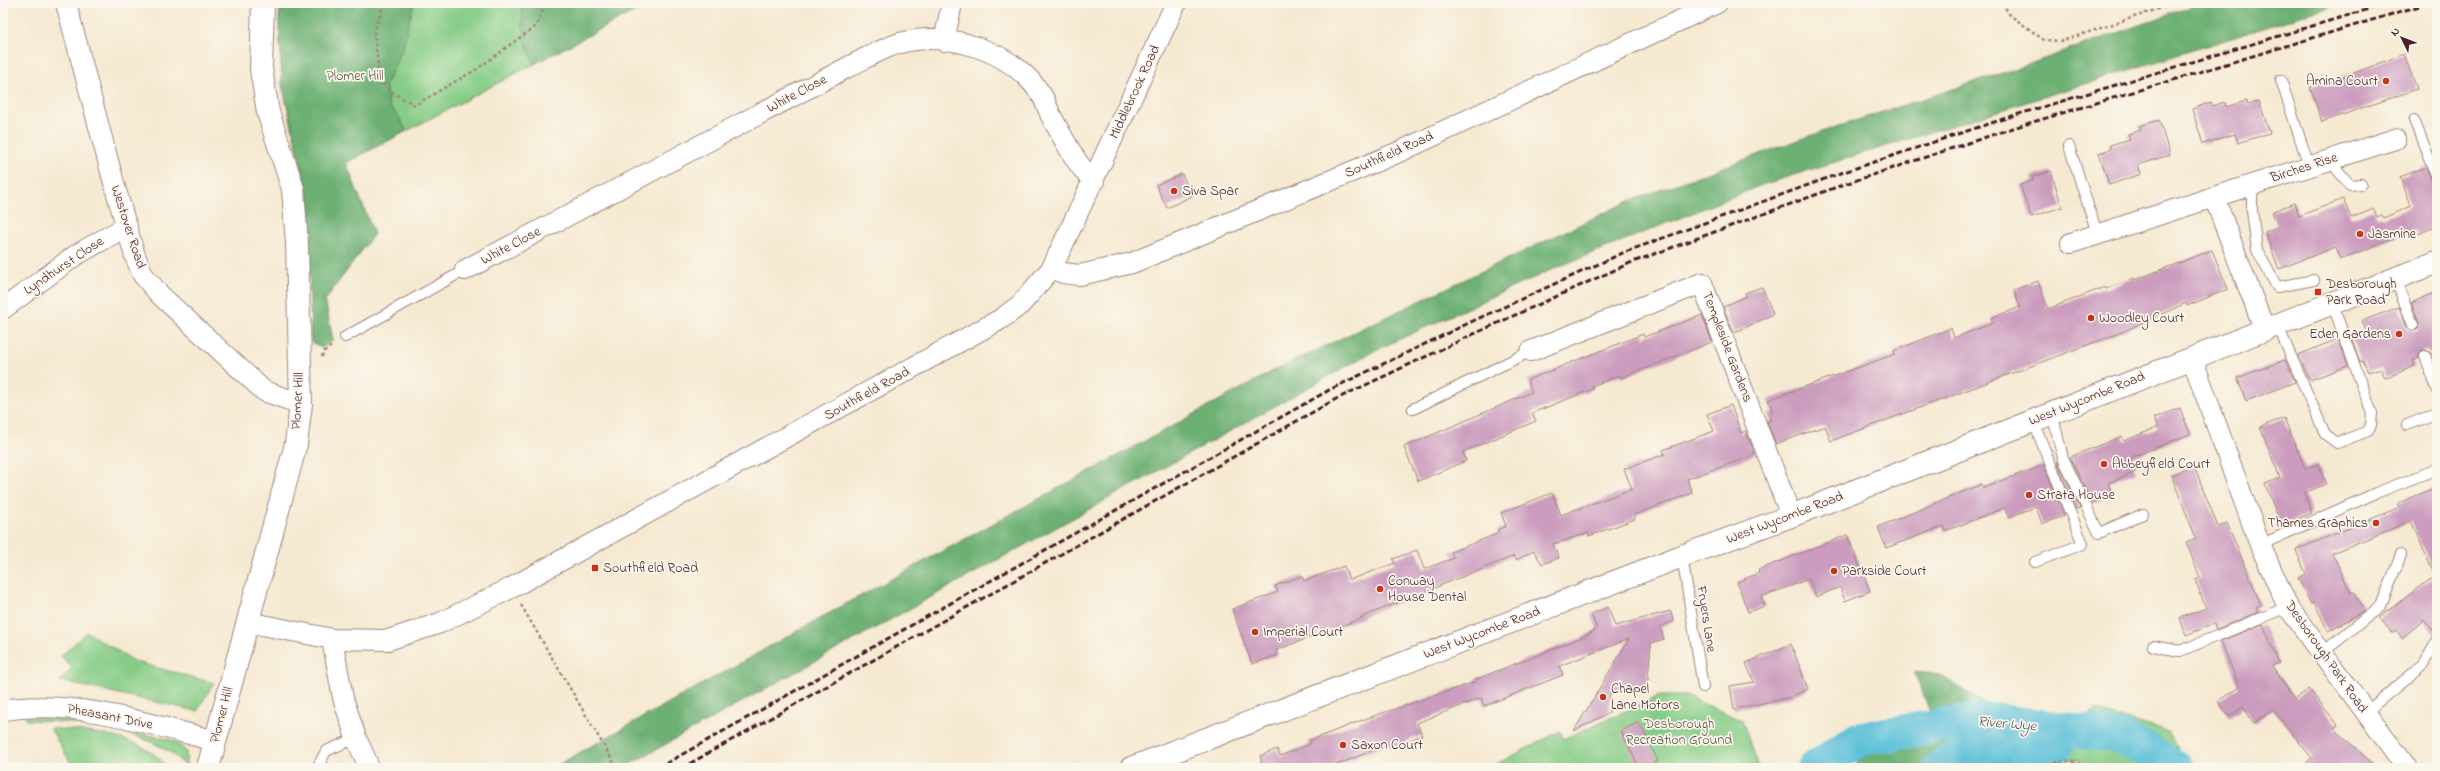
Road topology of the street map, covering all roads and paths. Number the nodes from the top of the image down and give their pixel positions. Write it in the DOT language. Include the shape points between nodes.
graph roads {
  1 [pos="66,3"];
  2 [pos="262,3"];
  3 [pos="384,3"];
  4 [pos="546,3"];
  5 [pos="952,3"];
  6 [pos="1176,3"];
  7 [pos="1717,3"];
  8 [pos="2002,3"];
  9 [pos="2176,3"];
  10 [pos="944,41"];
  11 [pos="2281,80"];
  12 [pos="2414,120"];
  13 [pos="2395,139"];
  14 [pos="2069,146"];
  15 [pos="2329,160"];
  16 [pos="2309,166"];
  17 [pos="2437,178"];
  18 [pos="1094,182"];
  19 [pos="2361,184"];
  20 [pos="2252,185"];
  21 [pos="2214,197"];
  22 [pos="127,226"];
  23 [pos="2097,233"];
  24 [pos="2071,242"];
  25 [pos="2437,262"];
  26 [pos="1052,268"];
  27 [pos="465,270"];
  28 [pos="2395,278"];
  29 [pos="2314,280"];
  30 [pos="2332,303"];
  31 [pos="3,309"];
  32 [pos="2413,324"];
  33 [pos="2271,326"];
  34 [pos="345,337"];
  35 [pos="1531,351"];
  36 [pos="2425,356"];
  37 [pos="2192,358"];
  38 [pos="2437,389"];
  39 [pos="301,404"];
  40 [pos="1413,409"];
  41 [pos="2437,413"];
  42 [pos="2042,417"];
  43 [pos="2407,425"];
  44 [pos="2437,469"];
  45 [pos="2143,514"];
  46 [pos="1792,516"];
  47 [pos="2260,545"];
  48 [pos="2401,555"];
  49 [pos="1682,556"];
  50 [pos="2035,562"];
  51 [pos="511,588"];
  52 [pos="2288,607"];
  53 [pos="248,622"];
  54 [pos="332,639"];
  55 [pos="2437,641"];
  56 [pos="2153,646"];
  57 [pos="2322,653"];
  58 [pos="1702,687"];
  59 [pos="3,710"];
  60 [pos="2366,712"];
  61 [pos="356,738"];
  62 [pos="215,741"];
  63 [pos="2075,762"];
  64 [pos="368,765"];
  65 [pos="208,768"];
  66 [pos="317,768"];
  67 [pos="617,768"];
  68 [pos="1131,768"];
  69 [pos="2031,768"];
  70 [pos="2076,768"];
  71 [pos="2090,768"];
  72 [pos="2406,768"];
  1 -- 22 [label="street, Westover Road"];
  2 -- 39 [label="main road, Plomer Hill" via="261,69 268,112 293,189"];
  3 -- 4 [label="path" via="374,33 380,82 394,94 415,105 477,69 536,26"];
  5 -- 10 [label="street"];
  6 -- 18 [label="street, Middlebrook Road"];
  7 -- 26 [label="street, Southfield Road" via="1399,152 1132,263 1080,274 1063,273"];
  8 -- 9 [label="path" via="2010,15 2044,40 2062,41 2124,18"];
  10 -- 18 [label="street, White Close" via="969,45 988,52 1026,77 1041,94 1076,160"];
  10 -- 27 [label="street, White Close" via="900,43 878,52"];
  11 -- 16 [label="lane"];
  12 -- 17 [label="lane"];
  13 -- 15 [label="street, Birches Rise"];
  14 -- 23 [label="lane"];
  15 -- 16 [label="street, Birches Rise"];
  15 -- 19 [label="lane" via="2350,185"];
  16 -- 20 [label="street, Birches Rise"];
  18 -- 26 [label="street, Southfield Road"];
  20 -- 21 [label="street, Birches Rise"];
  20 -- 29 [label="lane" via="2252,210 2258,250 2277,287"];
  21 -- 23 [label="street, Birches Rise"];
  21 -- 33 [label="street"];
  22 -- 31 [label="street, Lyndhurst Close" via="76,255"];
  22 -- 39 [label="street, Westover Road" via="135,256 144,275 160,295 264,391"];
  23 -- 24 [label="street, Birches Rise"];
  25 -- 28 [label="main road, West Wycombe Road"];
  26 -- 51 [label="street, Southfield Road" via="1020,305 1001,319"];
  27 -- 34 [label="lane"];
  28 -- 30 [label="main road, West Wycombe Road"];
  28 -- 32 [label="lane"];
  30 -- 33 [label="main road, West Wycombe Road"];
  30 -- 33 [label="lane" via="2372,413 2368,431 2336,443 2325,434"];
  33 -- 37 [label="main road, West Wycombe Road"];
  35 -- 40 [label="lane"];
  35 -- 46 [label="street, Templeside Gardens" via="1702,283"];
  36 -- 38 [label="lane"];
  37 -- 42 [label="main road, West Wycombe Road"];
  37 -- 47 [label="street, Desborough Park Road"];
  39 -- 53 [label="main road, Plomer Hill" via="296,444"];
  41 -- 43 [label="lane"];
  42 -- 45 [label="lane" via="2099,533"];
  42 -- 46 [label="main road, West Wycombe Road"];
  42 -- 50 [label="lane" via="2083,544"];
  44 -- 47 [label="lane" via="2376,493"];
  46 -- 49 [label="main road, West Wycombe Road"];
  47 -- 52 [label="street, Desborough Park Road"];
  48 -- 57 [label="lane" via="2381,606"];
  49 -- 58 [label="lane, Fryers Lane"];
  49 -- 68 [label="main road, West Wycombe Road"];
  51 -- 54 [label="street, Southfield Road" via="440,624 388,640"];
  51 -- 67 [label="path"];
  52 -- 56 [label="lane" via="2180,651"];
  52 -- 57 [label="street, Desborough Park Road"];
  53 -- 54 [label="street, Southfield Road"];
  53 -- 62 [label="main road, Plomer Hill"];
  54 -- 61 [label="street" via="342,698"];
  55 -- 60 [label="lane" via="2424,664"];
  57 -- 60 [label="street, Desborough Park Road"];
  59 -- 62 [label="street, Pheasant Drive" via="56,707 102,713"];
  60 -- 72 [label="street, Desborough Park Road"];
  61 -- 64 [label="street"];
  61 -- 66 [label="lane" via="326,751"];
  62 -- 65 [label="main road, Plomer Hill"];
  63 -- 69 [label="path"];
  63 -- 70 [label="path"];
  63 -- 71 [label="path"];
}
